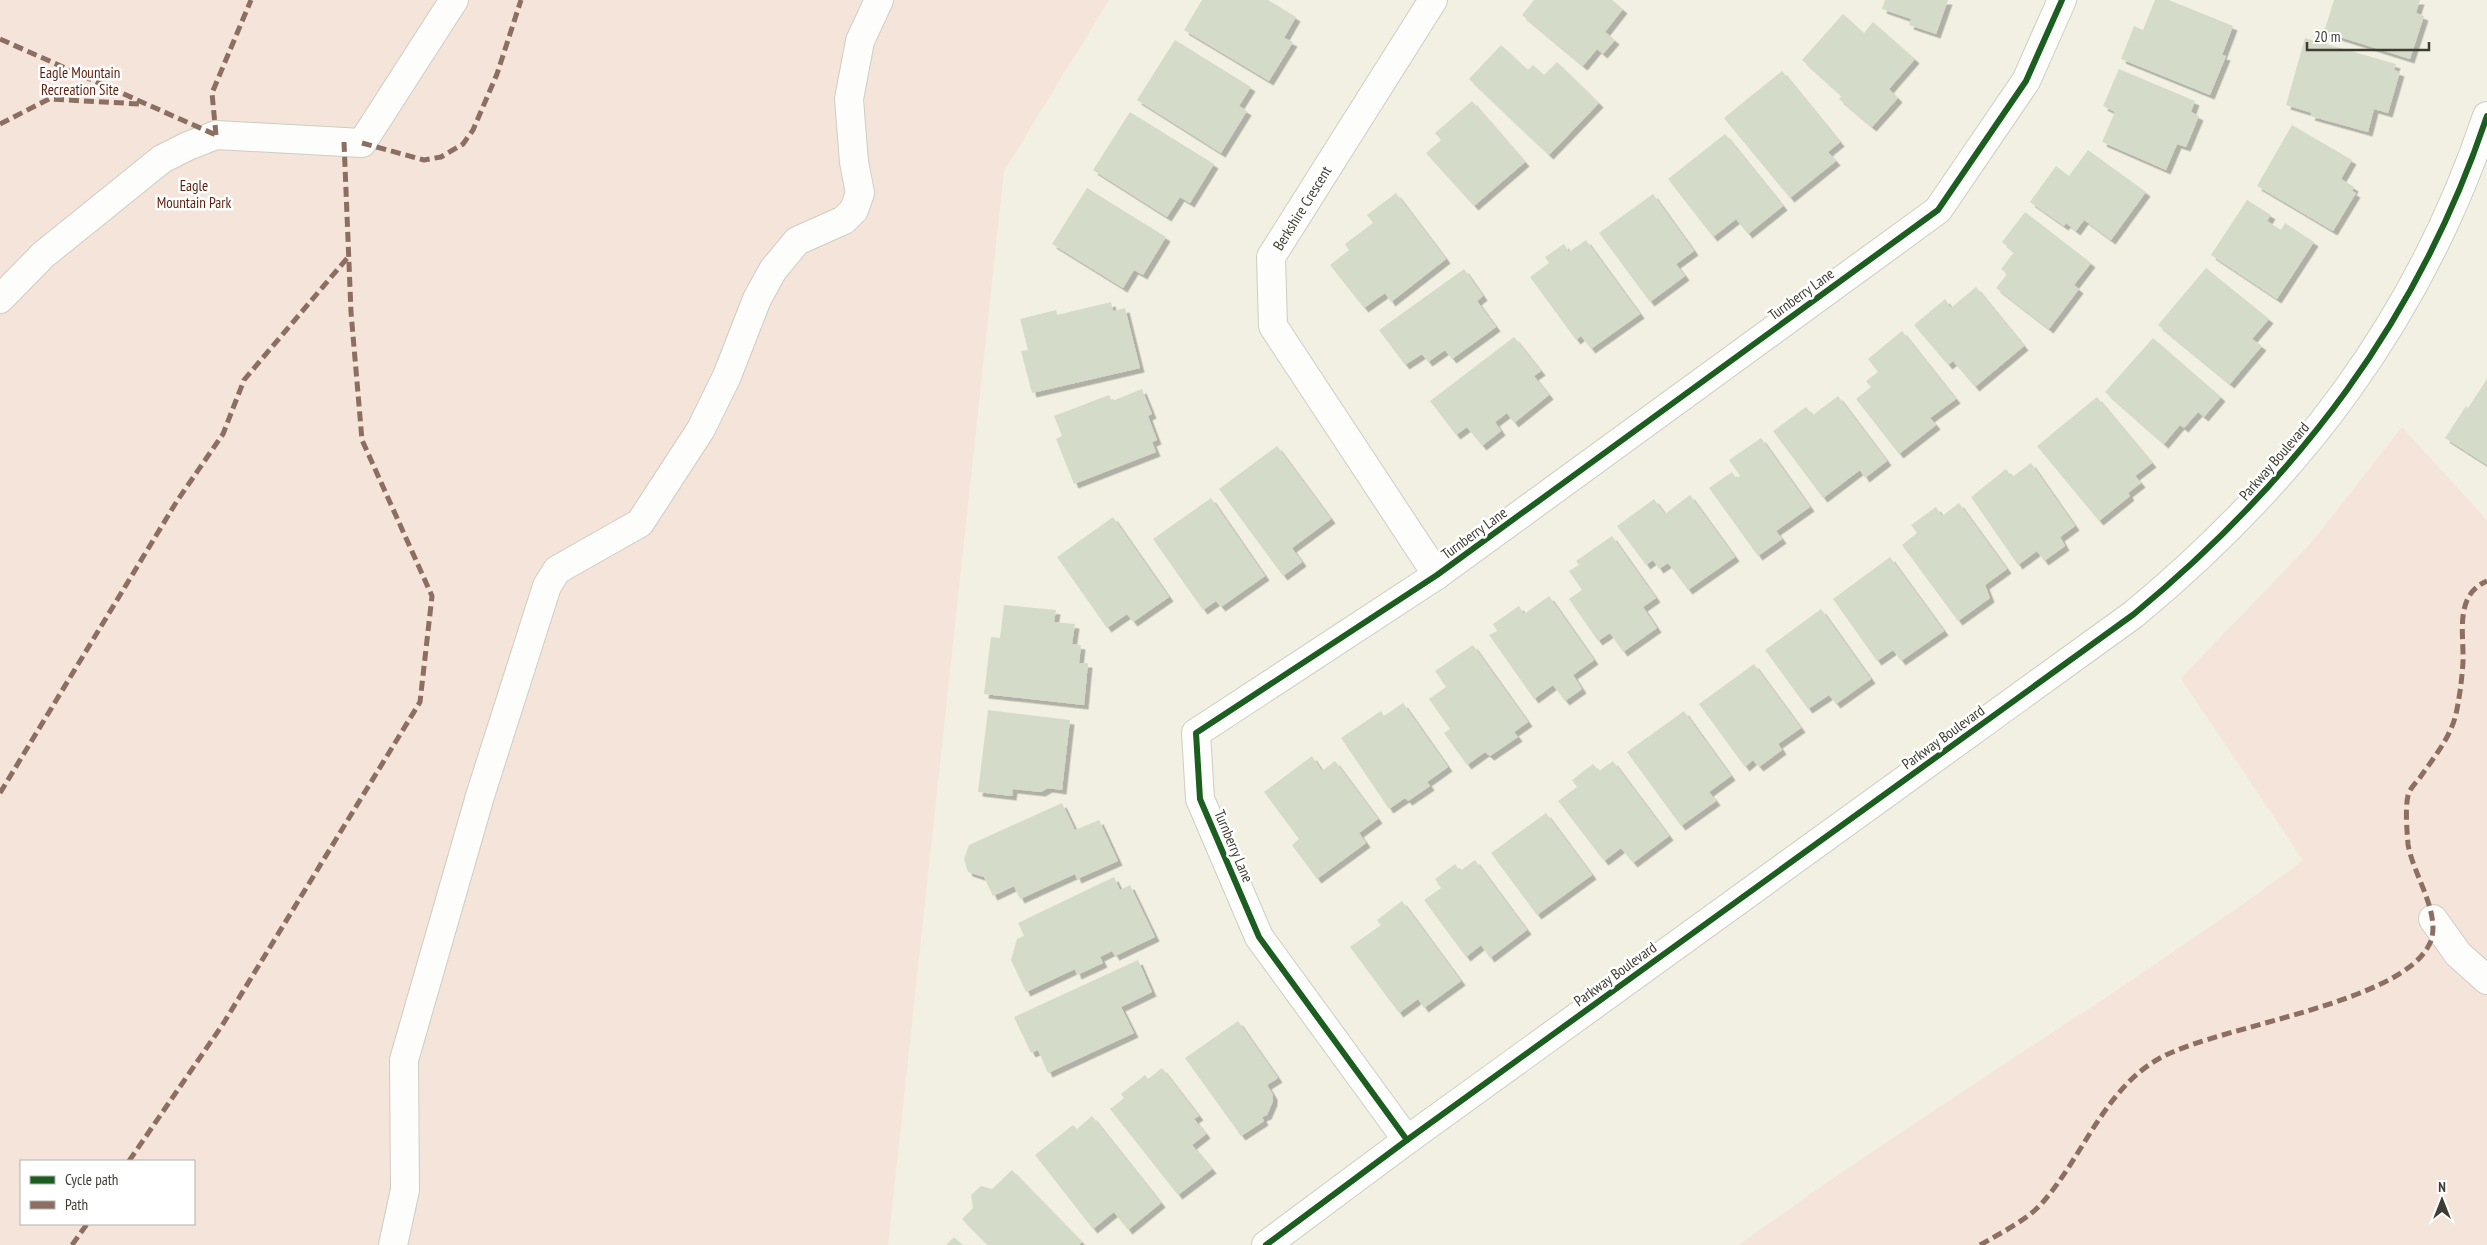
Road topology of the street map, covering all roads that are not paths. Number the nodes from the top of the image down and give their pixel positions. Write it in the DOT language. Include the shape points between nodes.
graph roads {
  1 [pos="454,0"];
  2 [pos="879,0"];
  3 [pos="1434,0"];
  4 [pos="2062,0"];
  5 [pos="2487,116"];
  6 [pos="0,299"];
  7 [pos="1437,575"];
  8 [pos="2433,919"];
  9 [pos="2487,980"];
  10 [pos="1407,1140"];
  11 [pos="393,1245"];
  12 [pos="1266,1245"];
  1 -- 6 [label="street" via="362,143 216,135 188,146 162,159 44,255"];
  2 -- 11 [label="street" via="860,41 849,99 860,193 854,210 844,220 797,241 773,270 757,299 727,376 701,429 640,523 557,570 547,586 480,796 404,1060 405,1190"];
  3 -- 7 [label="street, Berkshire Crescent" via="1271,257 1272,326"];
  4 -- 7 [label="street, Turnberry Lane" via="2026,81 1938,210"];
  5 -- 10 [label="street, Parkway Boulevard" via="2451,208 2387,332 2284,472 2238,522 2187,570 2126,620"];
  7 -- 10 [label="street, Turnberry Lane" via="1196,733 1200,799 1259,937"];
  8 -- 9 [label="street" via="2458,954"];
  10 -- 12 [label="street, Parkway Boulevard"];
}
